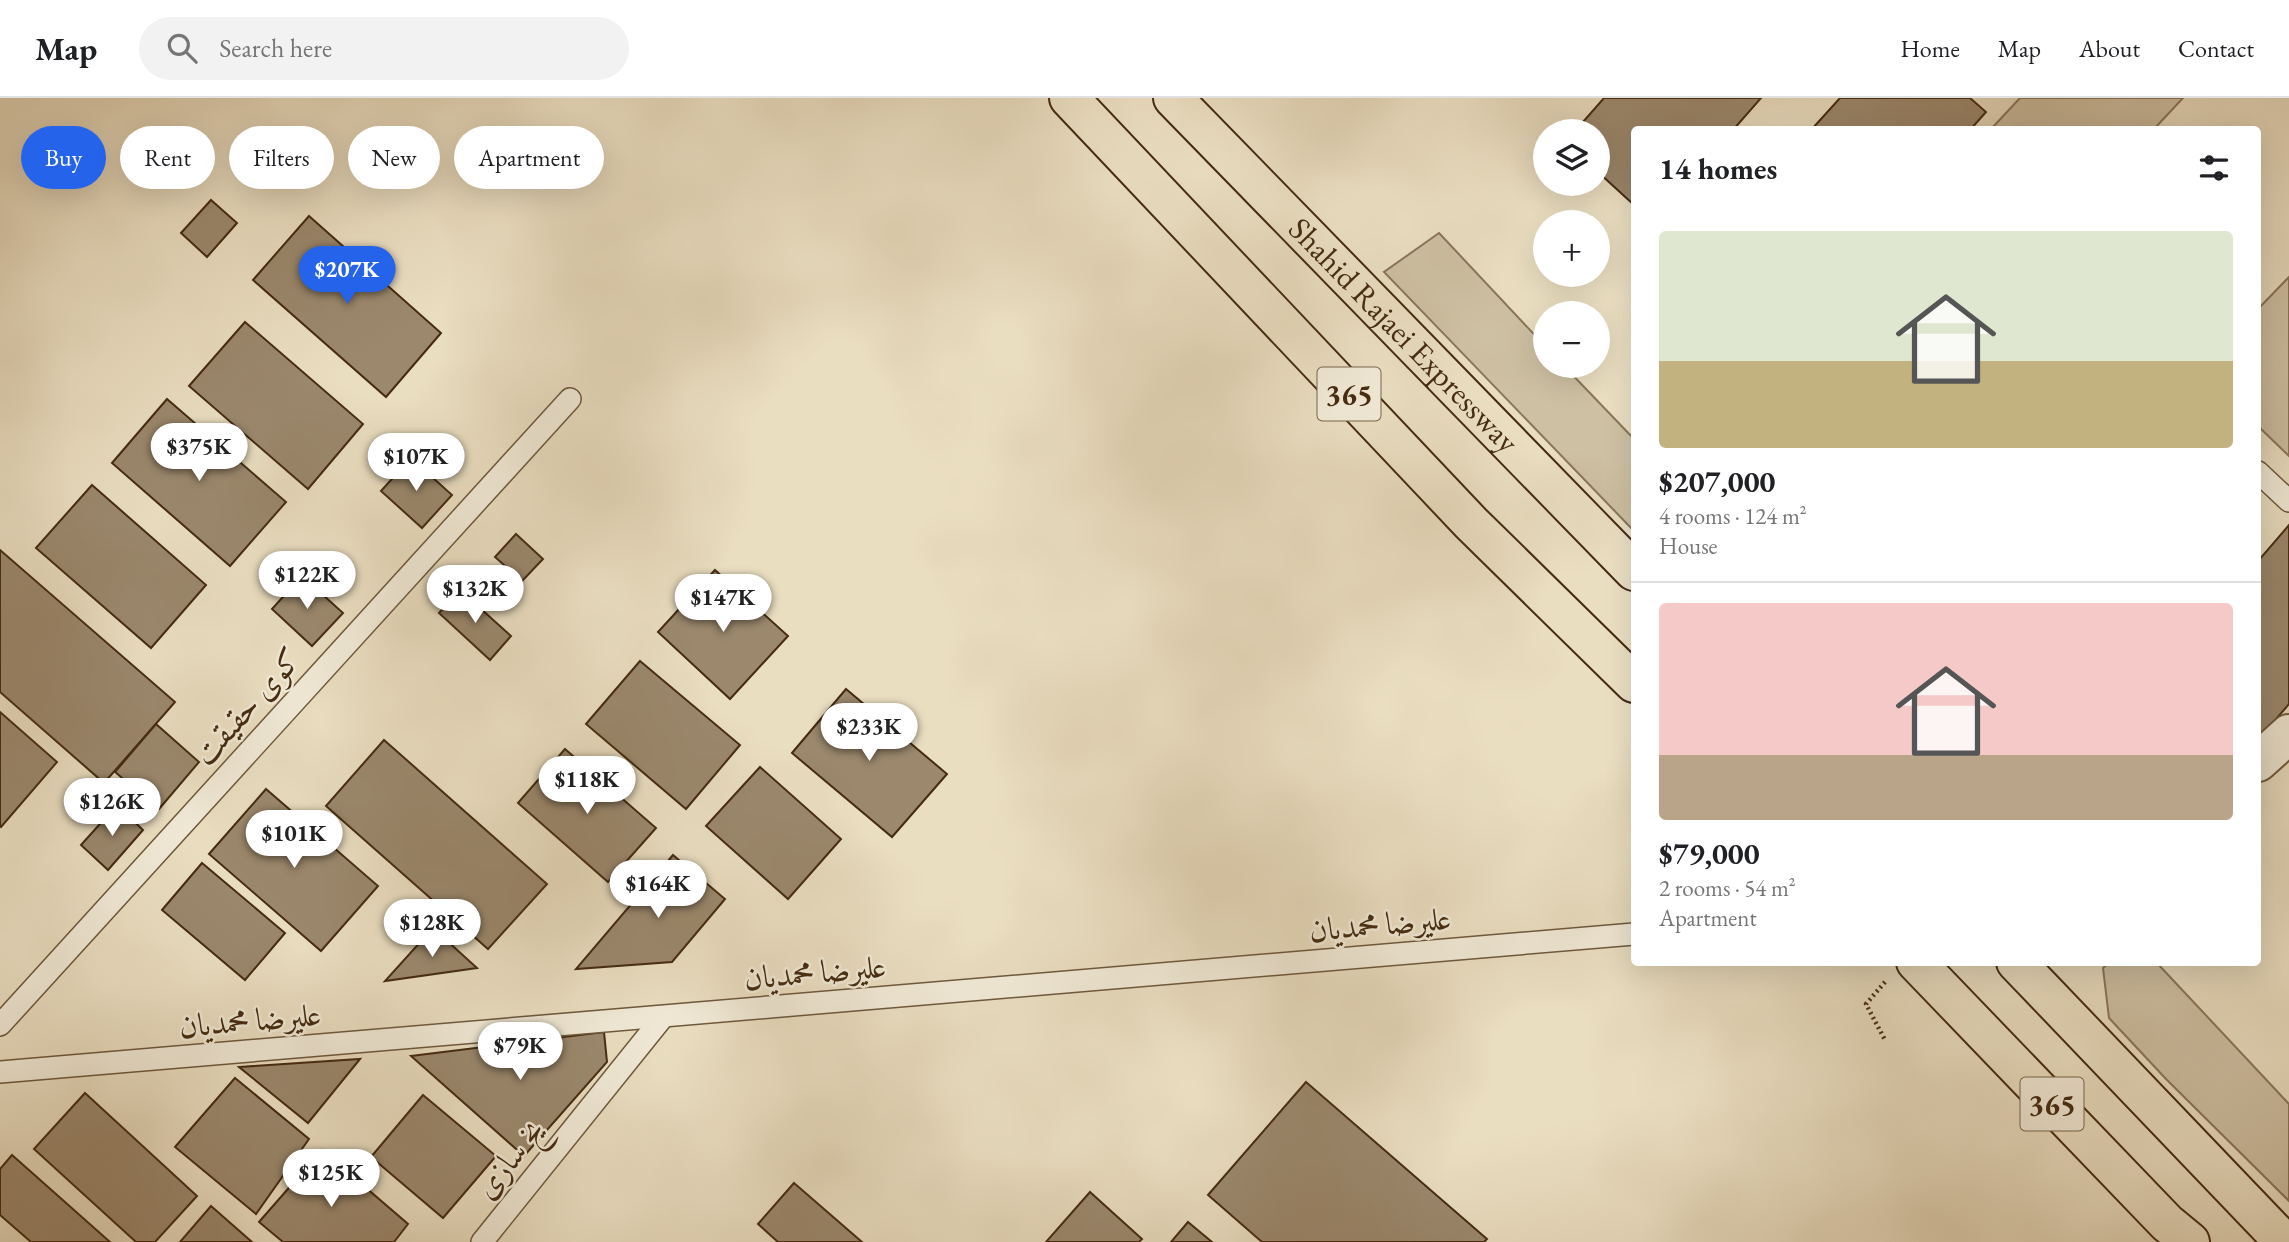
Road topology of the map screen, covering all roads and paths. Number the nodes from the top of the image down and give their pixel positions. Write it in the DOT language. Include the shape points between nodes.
graph roads {
  1 [pos="1069,98"];
  2 [pos="1173,98"];
  3 [pos="570,399"];
  4 [pos="2261,475"];
  5 [pos="2289,500"];
  6 [pos="1631,568"];
  7 [pos="1631,680"];
  8 [pos="2289,734"];
  9 [pos="2261,759"];
  10 [pos="1631,934"];
  11 [pos="2022,966"];
  12 [pos="1904,968"];
  13 [pos="663,1017"];
  14 [pos="0,1025"];
  15 [pos="1885,1041"];
  16 [pos="0,1072"];
  17 [pos="2169,1236"];
  18 [pos="482,1242"];
  19 [pos="2284,1242"];
  1 -- 7 [label="highway, 365" via="1471,523"];
  2 -- 6 [label="highway, Shahid Rajaei Expressway / 365"];
  3 -- 14 [label="lane, کوی حقیقت"];
  4 -- 5 [label="lane"];
  8 -- 9 [label="street"];
  10 -- 13 [label="lane, علیرضا محمدیان"];
  11 -- 19 [label="highway, 365"];
  12 -- 15 [label="path" via="1866,1004"];
  12 -- 17 [label="highway, 365"];
  13 -- 16 [label="lane, علیرضا محمدیان"];
  13 -- 18 [label="lane, یخ سازی"];
}
